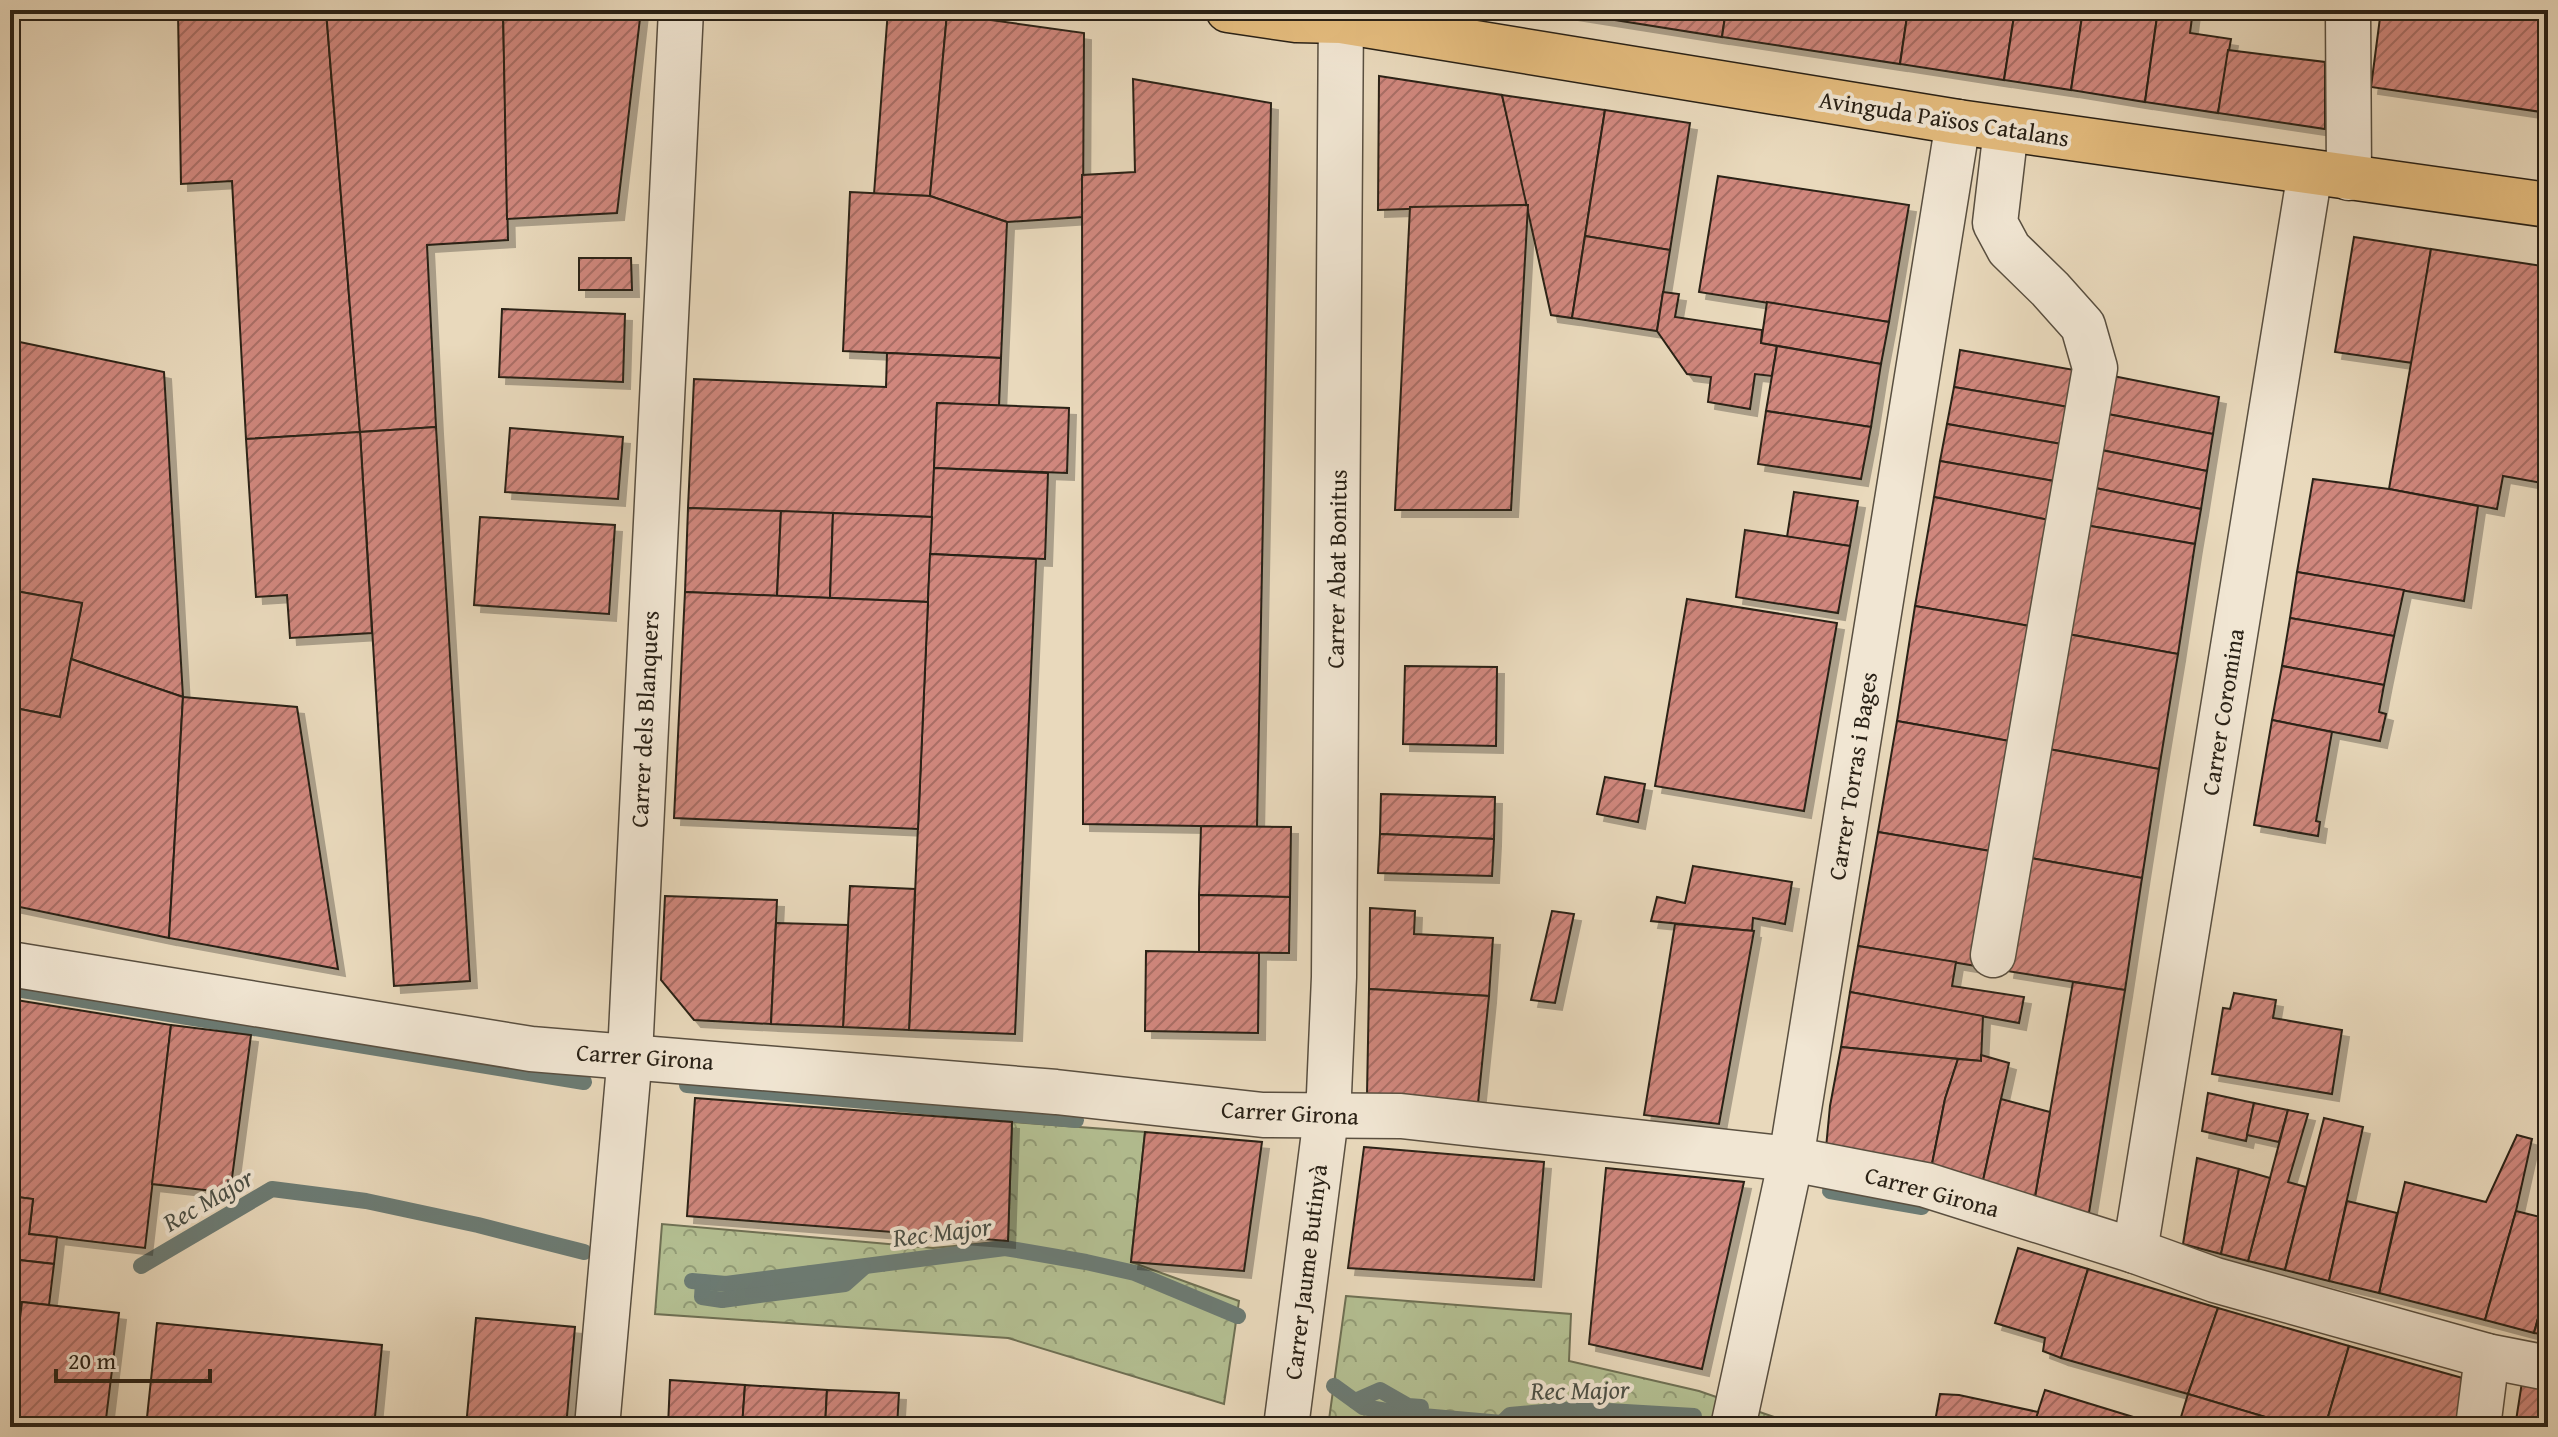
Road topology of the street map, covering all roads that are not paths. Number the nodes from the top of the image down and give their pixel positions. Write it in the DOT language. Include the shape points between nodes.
graph roads {
  1 [pos="681,10"];
  2 [pos="1228,10"];
  3 [pos="2348,10"];
  4 [pos="1335,14"];
  5 [pos="1958,122"];
  6 [pos="2006,129"];
  7 [pos="2329,175"];
  8 [pos="2548,205"];
  9 [pos="1993,955"];
  10 [pos="10,964"];
  11 [pos="630,1055"];
  12 [pos="1325,1117"];
  13 [pos="1791,1159"];
  14 [pos="2135,1251"];
  15 [pos="2487,1356"];
  16 [pos="2548,1368"];
  17 [pos="597,1427"];
  18 [pos="1286,1427"];
  19 [pos="1733,1427"];
  20 [pos="2478,1427"];
  1 -- 11 [label="street, Carrer dels Blanquers"];
  2 -- 4 [label="main road, Avinguda Països Catalans" via="1296,20"];
  3 -- 7 [label="street, Carrer Coromina"];
  4 -- 5 [label="main road, Avinguda Països Catalans"];
  4 -- 12 [label="street, Carrer Abat Bonitus" via="1334,977"];
  5 -- 6 [label="main road, Avinguda Països Catalans"];
  5 -- 13 [label="street, Carrer Torras i Bages"];
  6 -- 7 [label="main road, Avinguda Països Catalans"];
  6 -- 9 [label="street" via="1995,223 2009,249 2083,326 2095,368"];
  7 -- 8 [label="main road, Avinguda Països Catalans"];
  7 -- 14 [label="street, Carrer Coromina"];
  10 -- 11 [label="street, Carrer Girona" via="531,1049"];
  11 -- 12 [label="street, Carrer Girona"];
  11 -- 17 [label="street, Carrer dels Blanquers"];
  12 -- 13 [label="street, Carrer Girona" via="1401,1116"];
  12 -- 18 [label="street, Carrer Jaume Butinyà"];
  13 -- 14 [label="street, Carrer Girona" via="1926,1185"];
  13 -- 19 [label="street, Carrer Torras i Bages"];
  14 -- 15 [label="street, Carrer Girona" via="2215,1280"];
  15 -- 16 [label="street, Carrer Girona"];
  15 -- 20 [label="street"];
}
